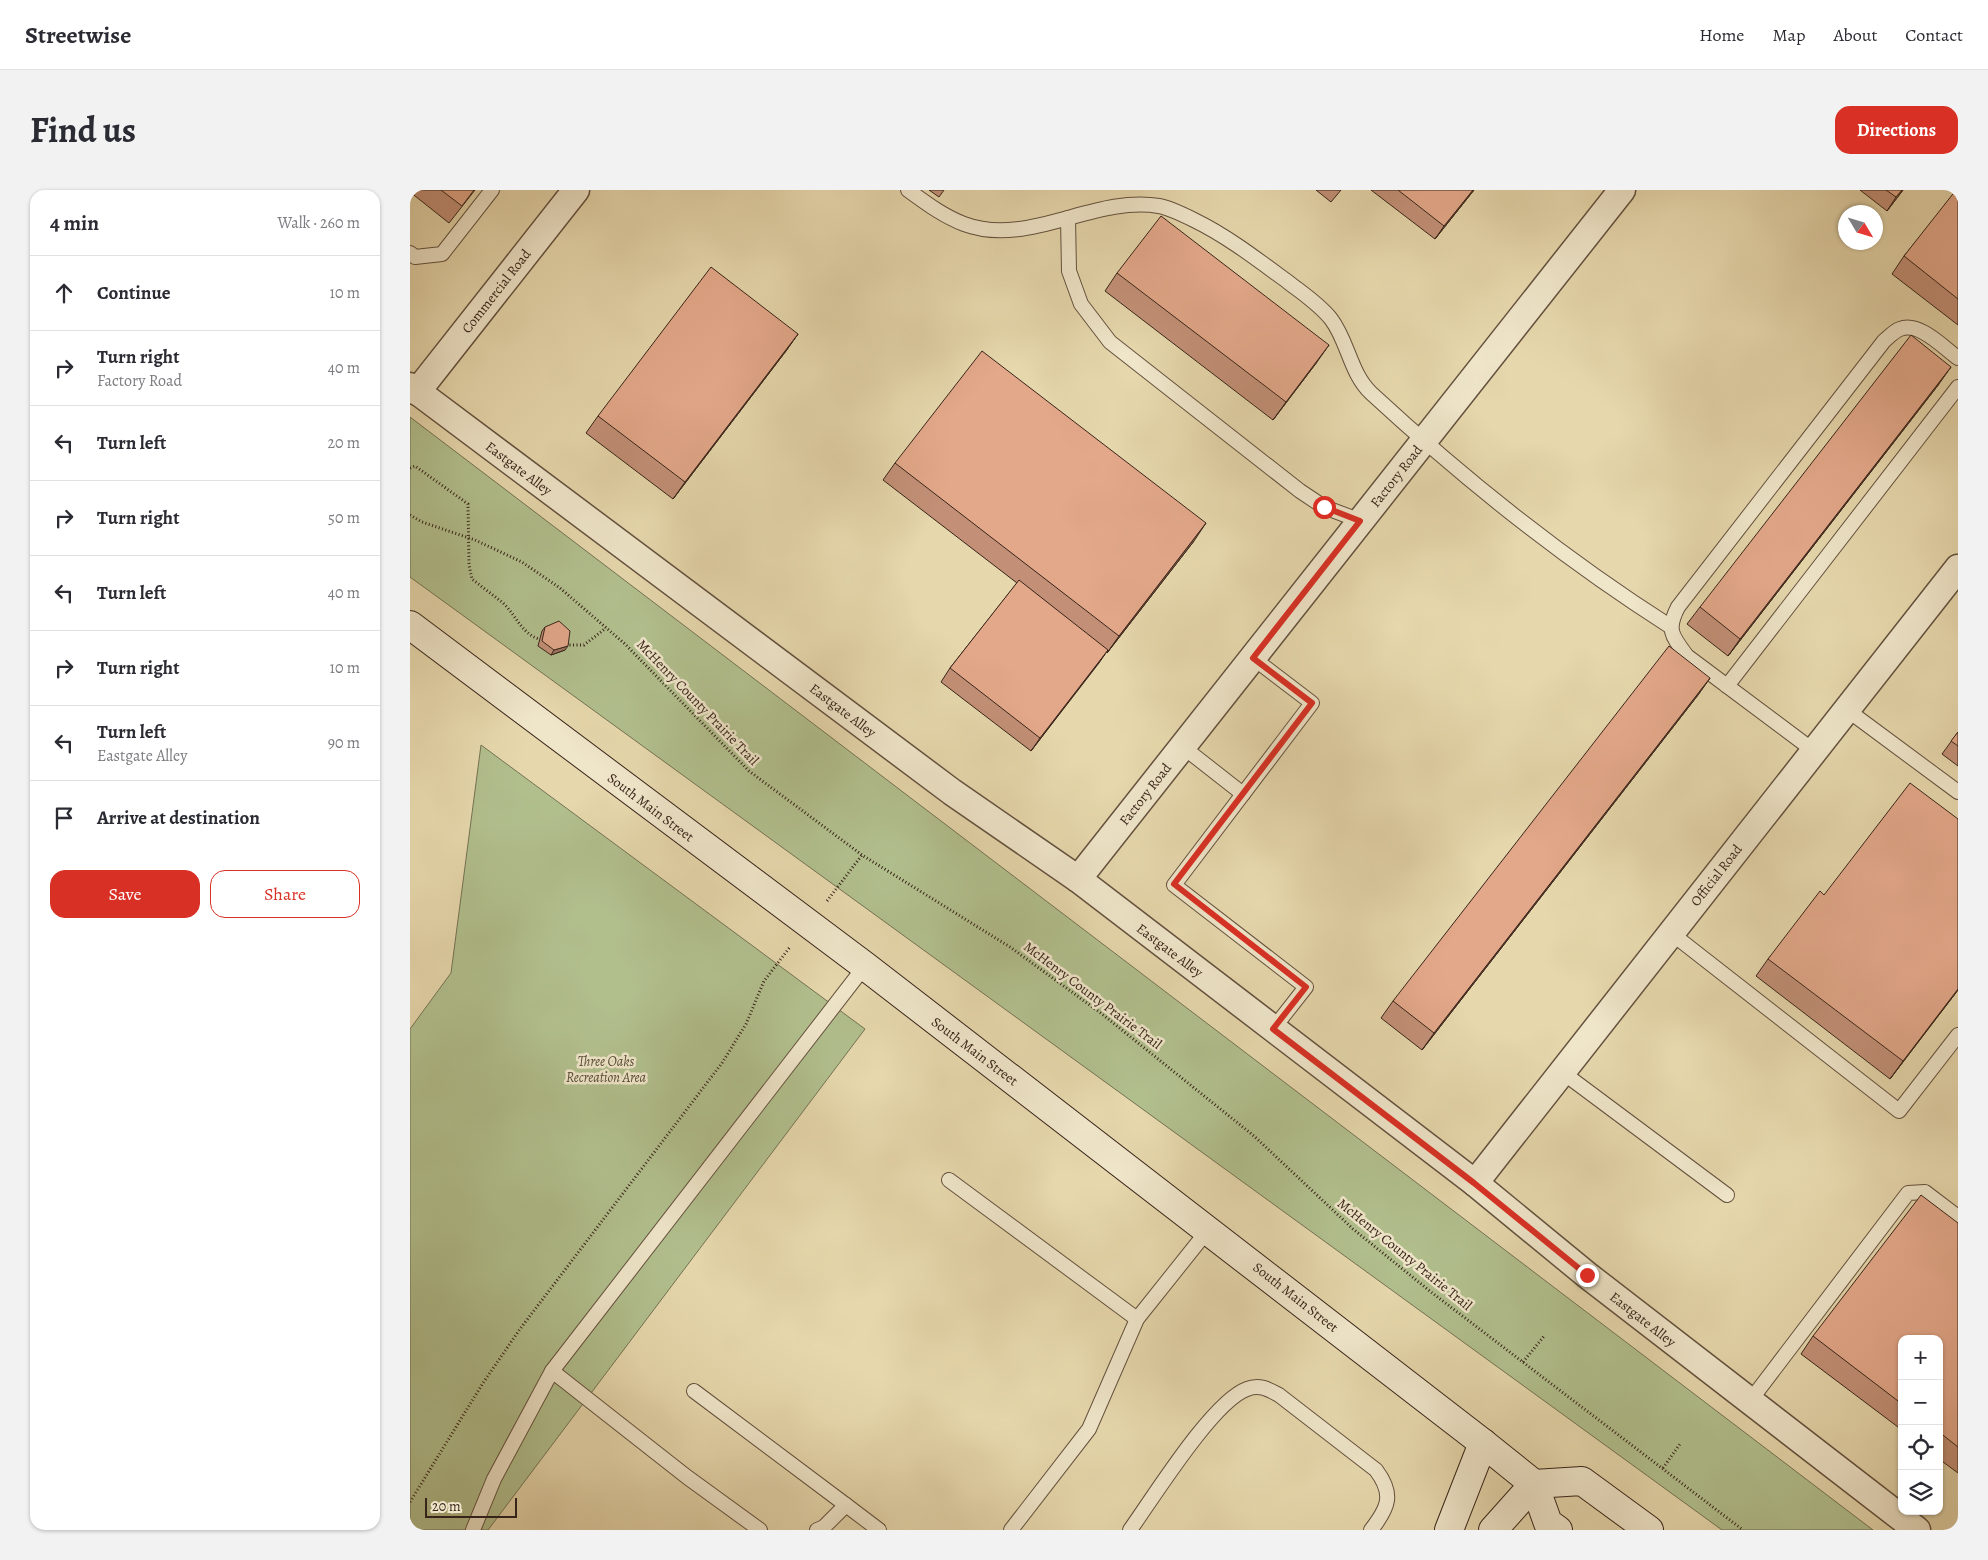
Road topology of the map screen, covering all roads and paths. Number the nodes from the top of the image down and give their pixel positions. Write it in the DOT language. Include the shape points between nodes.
graph roads {
  1 [pos="492,190"];
  2 [pos="576,190"];
  3 [pos="908,190"];
  4 [pos="1620,191"];
  5 [pos="1068,218"];
  6 [pos="410,252"];
  7 [pos="1958,358"];
  8 [pos="1958,387"];
  9 [pos="413,389"];
  10 [pos="1425,440"];
  11 [pos="410,468"];
  12 [pos="410,515"];
  13 [pos="1360,521"];
  14 [pos="469,537"];
  15 [pos="1958,568"];
  16 [pos="410,625"];
  17 [pos="1671,627"];
  18 [pos="606,628"];
  19 [pos="544,640"];
  20 [pos="563,644"];
  21 [pos="1253,658"];
  22 [pos="1728,686"];
  23 [pos="1846,709"];
  24 [pos="1182,747"];
  25 [pos="1814,751"];
  26 [pos="1958,792"];
  27 [pos="1243,794"];
  28 [pos="862,855"];
  29 [pos="1078,880"];
  30 [pos="808,925"];
  31 [pos="1671,933"];
  32 [pos="865,966"];
  33 [pos="1273,1029"];
  34 [pos="1958,1035"];
  35 [pos="1562,1072"];
  36 [pos="950,1180"];
  37 [pos="1474,1183"];
  38 [pos="1727,1195"];
  39 [pos="1958,1217"];
  40 [pos="1208,1230"];
  41 [pos="1137,1319"];
  42 [pos="1545,1335"];
  43 [pos="1523,1362"];
  44 [pos="552,1371"];
  45 [pos="694,1391"];
  46 [pos="1750,1401"];
  47 [pos="1483,1443"];
  48 [pos="1680,1444"];
  49 [pos="1663,1468"];
  50 [pos="1534,1484"];
  51 [pos="410,1502"];
  52 [pos="846,1505"];
  53 [pos="473,1530"];
  54 [pos="760,1530"];
  55 [pos="817,1530"];
  56 [pos="879,1530"];
  57 [pos="1010,1530"];
  58 [pos="1130,1530"];
  59 [pos="1371,1530"];
  60 [pos="1449,1530"];
  61 [pos="1493,1530"];
  62 [pos="1558,1530"];
  63 [pos="1649,1530"];
  64 [pos="1744,1530"];
  65 [pos="1917,1530"];
  1 -- 6 [label="lane" via="442,254 415,257"];
  2 -- 9 [label="street, Commercial Road"];
  3 -- 5 [label="lane" via="932,208 965,225 986,229 1010,230"];
  4 -- 10 [label="street, Factory Road"];
  5 -- 10 [label="lane" via="1133,205 1160,206 1221,236 1311,300 1331,319 1363,383"];
  5 -- 13 [label="lane" via="1069,271 1081,304 1110,342 1300,492 1324,507"];
  7 -- 17 [label="lane" via="1914,328 1900,329 1884,341 1678,607"];
  8 -- 22 [label="lane"];
  9 -- 29 [label="street, Eastgate Alley" via="944,786"];
  10 -- 13 [label="street, Factory Road"];
  10 -- 17 [label="lane" via="1463,475 1625,598"];
  11 -- 14 [label="path" via="415,466 468,504"];
  12 -- 14 [label="path, McHenry County Prairie Trail"];
  13 -- 21 [label="street, Factory Road"];
  14 -- 18 [label="path, McHenry County Prairie Trail" via="522,562 560,588"];
  14 -- 19 [label="path" via="472,579 505,605 521,627"];
  15 -- 23 [label="street, Official Road"];
  16 -- 30 [label="street, South Main Street"];
  17 -- 22 [label="lane" via="1672,636 1686,656"];
  18 -- 20 [label="path" via="584,645"];
  18 -- 28 [label="path, McHenry County Prairie Trail" via="749,771"];
  21 -- 24 [label="street, Factory Road"];
  21 -- 27 [label="lane" via="1312,703"];
  22 -- 25 [label="lane"];
  23 -- 25 [label="street, Official Road"];
  23 -- 26 [label="lane"];
  24 -- 27 [label="lane"];
  24 -- 29 [label="street, Factory Road"];
  25 -- 31 [label="street, Official Road"];
  27 -- 33 [label="lane" via="1174,884 1306,987"];
  28 -- 30 [label="path"];
  28 -- 43 [label="path, McHenry County Prairie Trail" via="1010,947 1102,1014 1254,1136 1354,1229"];
  29 -- 33 [label="street, Eastgate Alley"];
  30 -- 32 [label="street, South Main Street"];
  30 -- 51 [label="path" via="764,981 746,1024 722,1063 520,1329"];
  31 -- 34 [label="lane" via="1899,1111"];
  31 -- 35 [label="street, Official Road"];
  32 -- 40 [label="street, South Main Street"];
  32 -- 44 [label="lane"];
  33 -- 37 [label="street, Eastgate Alley"];
  35 -- 37 [label="street, Official Road"];
  35 -- 38 [label="lane"];
  36 -- 41 [label="lane"];
  37 -- 46 [label="street, Eastgate Alley"];
  39 -- 46 [label="lane" via="1926,1192 1908,1193"];
  40 -- 41 [label="lane"];
  40 -- 47 [label="street, South Main Street"];
  41 -- 57 [label="lane" via="1089,1428"];
  42 -- 43 [label="path"];
  43 -- 49 [label="path, McHenry County Prairie Trail"];
  44 -- 53 [label="lane" via="494,1479"];
  44 -- 54 [label="lane"];
  45 -- 52 [label="lane"];
  46 -- 65 [label="street, Eastgate Alley"];
  47 -- 50 [label="street, South Main Street"];
  47 -- 60 [label="street"];
  48 -- 49 [label="path"];
  49 -- 64 [label="path, McHenry County Prairie Trail"];
  50 -- 61 [label="street"];
  50 -- 62 [label="street" via="1548,1522"];
  50 -- 63 [label="street" via="1582,1481"];
  52 -- 55 [label="lane" via="824,1528"];
  52 -- 56 [label="lane"];
  58 -- 59 [label="lane" via="1216,1411 1246,1389 1264,1386 1382,1477 1389,1496 1382,1516"];
}
